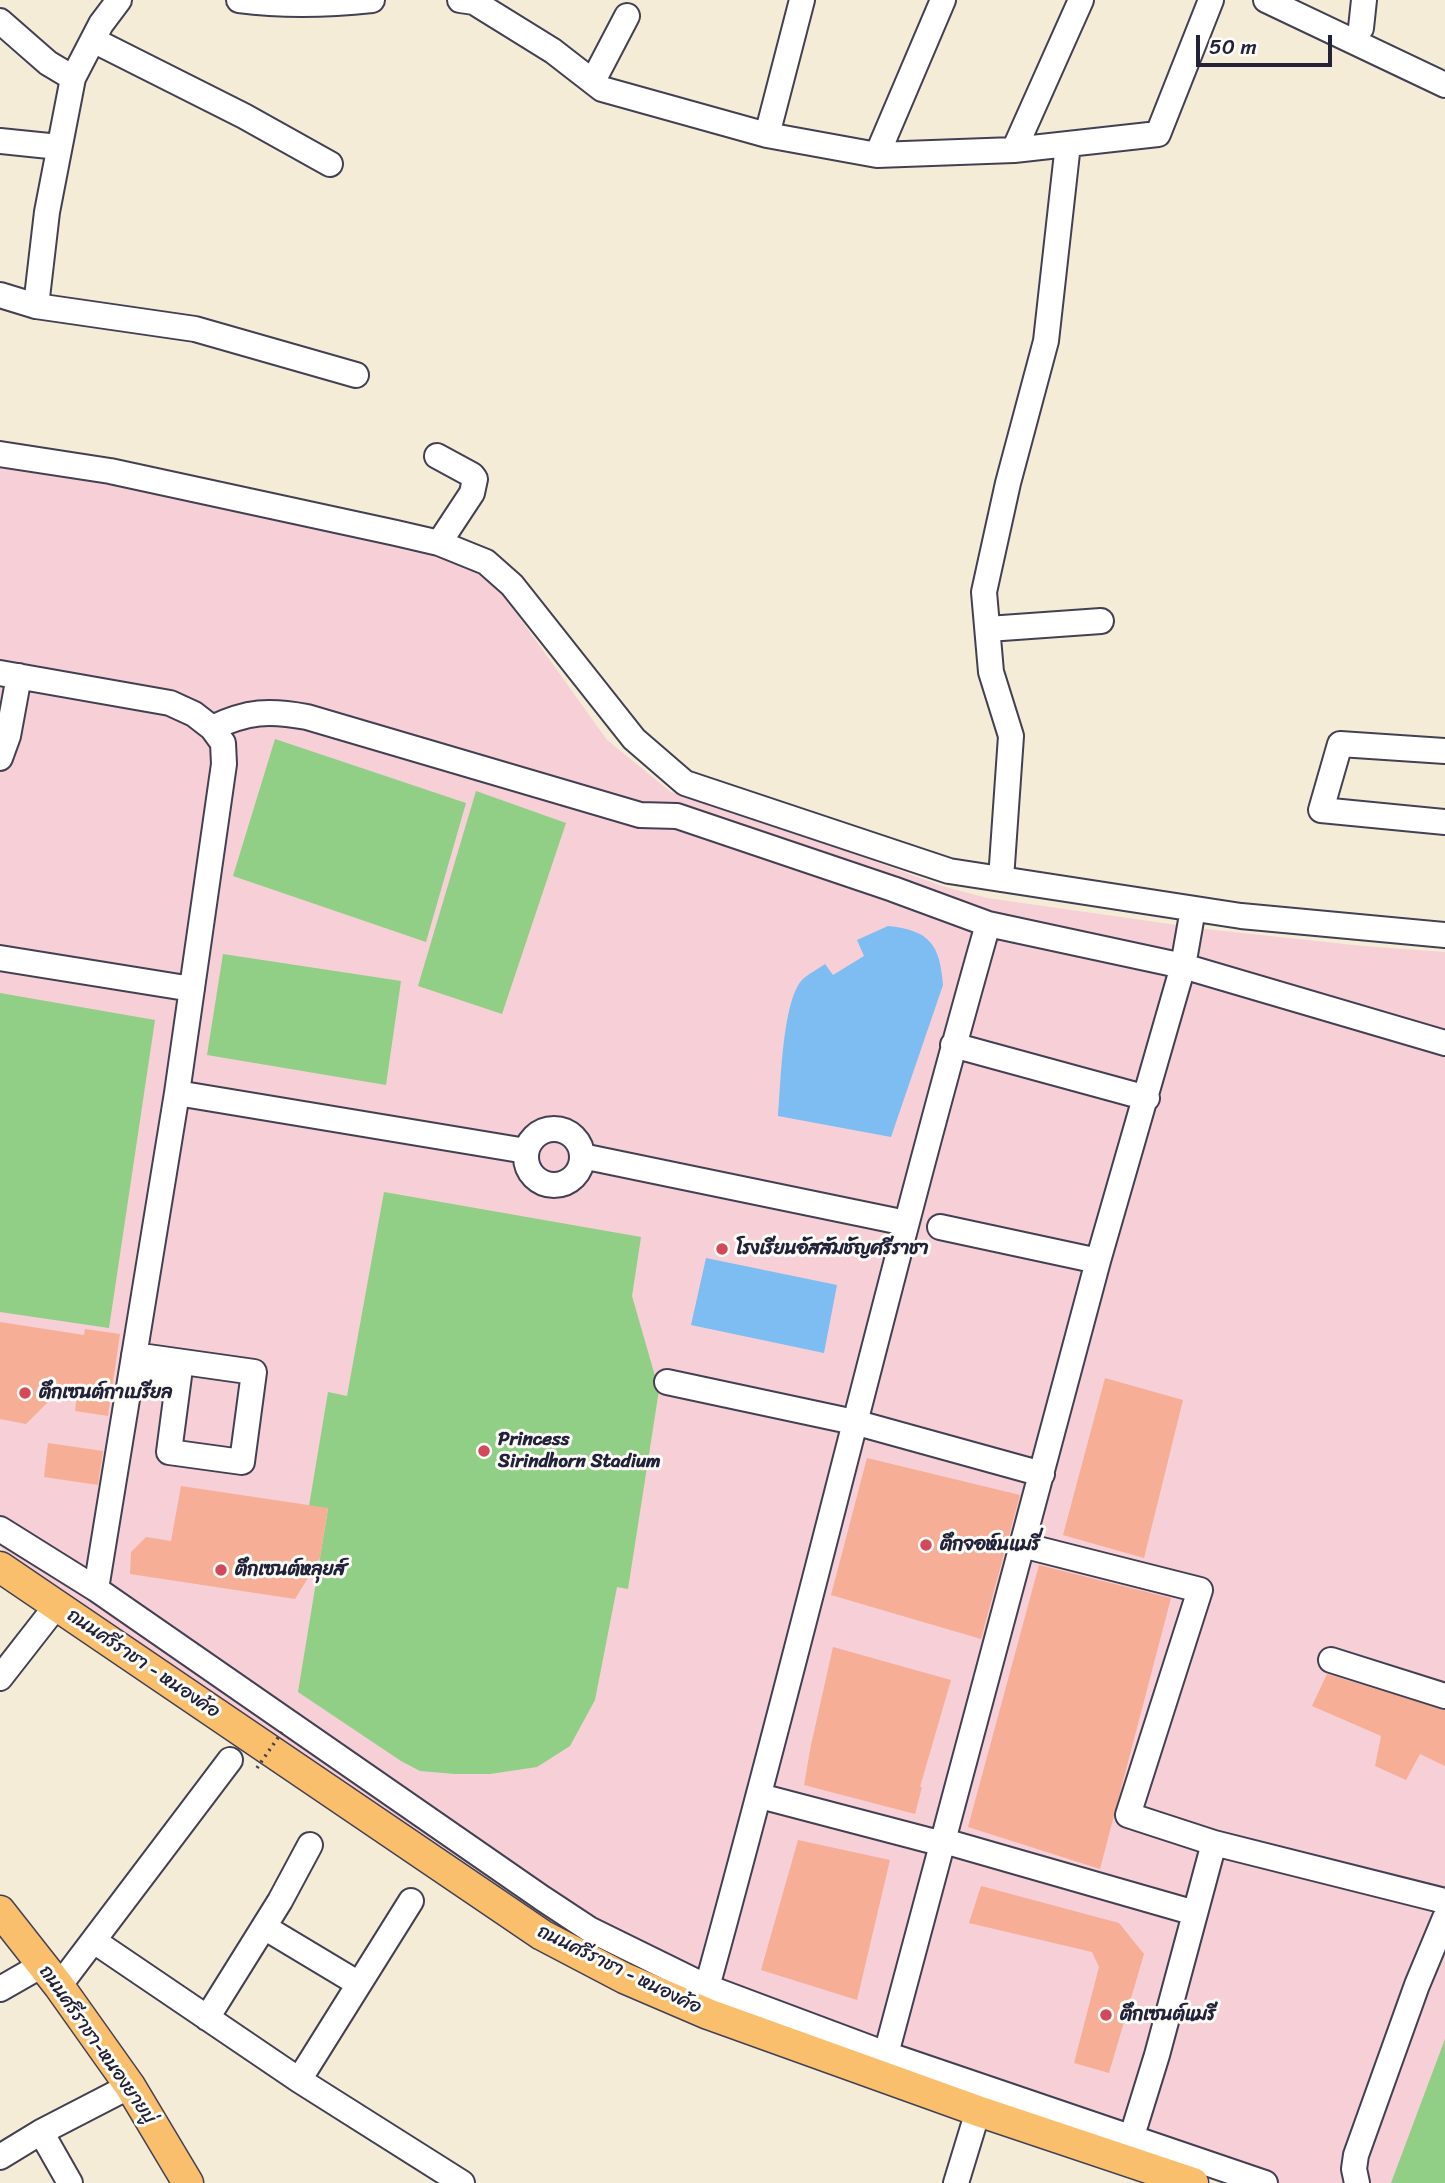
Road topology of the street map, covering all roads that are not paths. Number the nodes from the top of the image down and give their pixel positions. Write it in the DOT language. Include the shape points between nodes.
graph roads {
  1 [pos="119,0"];
  2 [pos="239,0"];
  3 [pos="372,0"];
  4 [pos="460,0"];
  5 [pos="802,0"];
  6 [pos="943,0"];
  7 [pos="1081,0"];
  8 [pos="1211,0"];
  9 [pos="1266,0"];
  10 [pos="1364,0"];
  11 [pos="278,3"];
  12 [pos="627,16"];
  13 [pos="0,21"];
  14 [pos="1362,28"];
  15 [pos="93,40"];
  16 [pos="73,78"];
  17 [pos="593,81"];
  18 [pos="1445,85"];
  19 [pos="767,135"];
  20 [pos="0,141"];
  21 [pos="1068,144"];
  22 [pos="59,147"];
  23 [pos="1014,150"];
  24 [pos="877,155"];
  25 [pos="330,164"];
  26 [pos="0,295"];
  27 [pos="36,306"];
  28 [pos="356,375"];
  29 [pos="0,454"];
  30 [pos="437,456"];
  31 [pos="439,543"];
  32 [pos="1101,621"];
  33 [pos="988,629"];
  34 [pos="10,674"];
  35 [pos="212,728"];
  36 [pos="1445,751"];
  37 [pos="0,758"];
  38 [pos="1445,822"];
  39 [pos="1001,879"];
  40 [pos="1194,909"];
  41 [pos="988,924"];
  42 [pos="1445,935"];
  43 [pos="0,958"];
  44 [pos="1183,966"];
  45 [pos="192,989"];
  46 [pos="1445,1043"];
  47 [pos="953,1045"];
  48 [pos="177,1093"];
  49 [pos="1147,1098"];
  50 [pos="526,1151"];
  51 [pos="582,1156"];
  52 [pos="906,1223"];
  53 [pos="940,1227"];
  54 [pos="1098,1261"];
  55 [pos="133,1362"];
  56 [pos="667,1382"];
  57 [pos="854,1422"];
  58 [pos="1042,1474"];
  59 [pos="0,1529"];
  60 [pos="1022,1545"];
  61 [pos="0,1567"];
  62 [pos="96,1589"];
  63 [pos="57,1605"];
  64 [pos="1331,1660"];
  65 [pos="0,1678"];
  66 [pos="1445,1696"];
  67 [pos="230,1760"];
  68 [pos="760,1796"];
  69 [pos="943,1842"];
  70 [pos="1214,1843"];
  71 [pos="310,1845"];
  72 [pos="1445,1901"];
  73 [pos="411,1902"];
  74 [pos="0,1911"];
  75 [pos="1195,1913"];
  76 [pos="1445,1918"];
  77 [pos="264,1927"];
  78 [pos="94,1941"];
  79 [pos="51,1975"];
  80 [pos="359,1984"];
  81 [pos="707,1987"];
  82 [pos="0,1989"];
  83 [pos="207,2018"];
  84 [pos="886,2054"];
  85 [pos="299,2080"];
  86 [pos="130,2086"];
  87 [pos="978,2111"];
  88 [pos="41,2132"];
  89 [pos="1131,2139"];
  90 [pos="0,2157"];
  91 [pos="70,2183"];
  92 [pos="188,2183"];
  93 [pos="462,2183"];
  94 [pos="956,2183"];
  95 [pos="1194,2183"];
  96 [pos="1265,2183"];
  97 [pos="1357,2183"];
  1 -- 15 [label="street"];
  2 -- 11 [label="street"];
  3 -- 11 [label="street"];
  4 -- 17 [label="street" via="474,2"];
  5 -- 19 [label="street"];
  6 -- 24 [label="street"];
  7 -- 23 [label="street"];
  8 -- 21 [label="street" via="1158,134"];
  9 -- 18 [label="street"];
  10 -- 14 [label="street"];
  12 -- 17 [label="street"];
  13 -- 16 [label="street" via="48,63"];
  15 -- 16 [label="street"];
  15 -- 25 [label="street"];
  16 -- 22 [label="street"];
  17 -- 19 [label="street" via="602,89"];
  19 -- 24 [label="street"];
  20 -- 22 [label="street"];
  21 -- 23 [label="street"];
  21 -- 33 [label="street" via="1046,341 984,592"];
  22 -- 27 [label="street"];
  23 -- 24 [label="street"];
  26 -- 27 [label="street"];
  27 -- 28 [label="street" via="195,329"];
  29 -- 31 [label="street" via="110,471"];
  30 -- 31 [label="street" via="475,479 472,493"];
  31 -- 39 [label="street" via="486,562 512,585 634,739 685,783 949,871"];
  32 -- 33 [label="street"];
  33 -- 39 [label="street" via="992,672 1011,736"];
  34 -- 35 [label="street" via="170,703"];
  34 -- 37 [label="street" via="8,736"];
  35 -- 41 [label="street" via="256,712 307,717 640,815 677,816"];
  35 -- 45 [label="street" via="223,743 224,764"];
  36 -- 38 [label="street" via="1340,744 1321,810"];
  39 -- 40 [label="street"];
  40 -- 42 [label="street"];
  40 -- 44 [label="street"];
  41 -- 44 [label="street"];
  41 -- 47 [label="street"];
  43 -- 45 [label="street"];
  44 -- 46 [label="street"];
  44 -- 49 [label="street"];
  45 -- 48 [label="street"];
  47 -- 49 [label="street"];
  47 -- 52 [label="street"];
  48 -- 50 [label="street"];
  48 -- 55 [label="street"];
  49 -- 54 [label="street"];
  50 -- 51 [label="street" via="542,1131 560,1130 575,1139"];
  50 -- 51 [label="street" via="528,1170 542,1183 552,1185 577,1174"];
  51 -- 52 [label="street"];
  52 -- 57 [label="street"];
  53 -- 54 [label="street"];
  54 -- 58 [label="street"];
  55 -- 55 [label="street" via="254,1372 242,1462 169,1452 179,1376"];
  55 -- 62 [label="street"];
  56 -- 57 [label="street"];
  57 -- 58 [label="street"];
  57 -- 68 [label="street"];
  58 -- 60 [label="street"];
  59 -- 62 [label="street"];
  60 -- 69 [label="street"];
  60 -- 70 [label="street" via="1200,1590 1128,1815"];
  61 -- 63 [label="main road, ถนนศรีราชา - หนองค้อ"];
  62 -- 81 [label="street" via="541,1898 589,1929"];
  63 -- 65 [label="street"];
  63 -- 87 [label="main road, ถนนศรีราชา - หนองค้อ" via="542,1935 624,1978 708,2014"];
  64 -- 66 [label="street"];
  67 -- 78 [label="street"];
  68 -- 69 [label="street"];
  68 -- 81 [label="street"];
  69 -- 75 [label="street"];
  69 -- 84 [label="street"];
  70 -- 72 [label="street"];
  70 -- 75 [label="street"];
  71 -- 77 [label="street"];
  73 -- 80 [label="street"];
  74 -- 79 [label="main road, ถนนศรีราชา-หนองยายบู่"];
  75 -- 89 [label="street"];
  76 -- 97 [label="street" via="1356,2155"];
  77 -- 80 [label="street"];
  77 -- 83 [label="street"];
  78 -- 79 [label="street"];
  78 -- 83 [label="street"];
  79 -- 82 [label="street"];
  79 -- 86 [label="main road, ถนนศรีราชา-หนองยายบู่"];
  80 -- 85 [label="street"];
  81 -- 84 [label="street"];
  83 -- 85 [label="street"];
  84 -- 89 [label="street"];
  85 -- 93 [label="street"];
  86 -- 88 [label="street"];
  86 -- 92 [label="main road, ถนนศรีราชา-หนองยายบู่"];
  87 -- 94 [label="street"];
  87 -- 95 [label="main road, ถนนศรีราชา - หนองค้อ"];
  88 -- 90 [label="street"];
  88 -- 91 [label="street"];
  89 -- 96 [label="street"];
}
